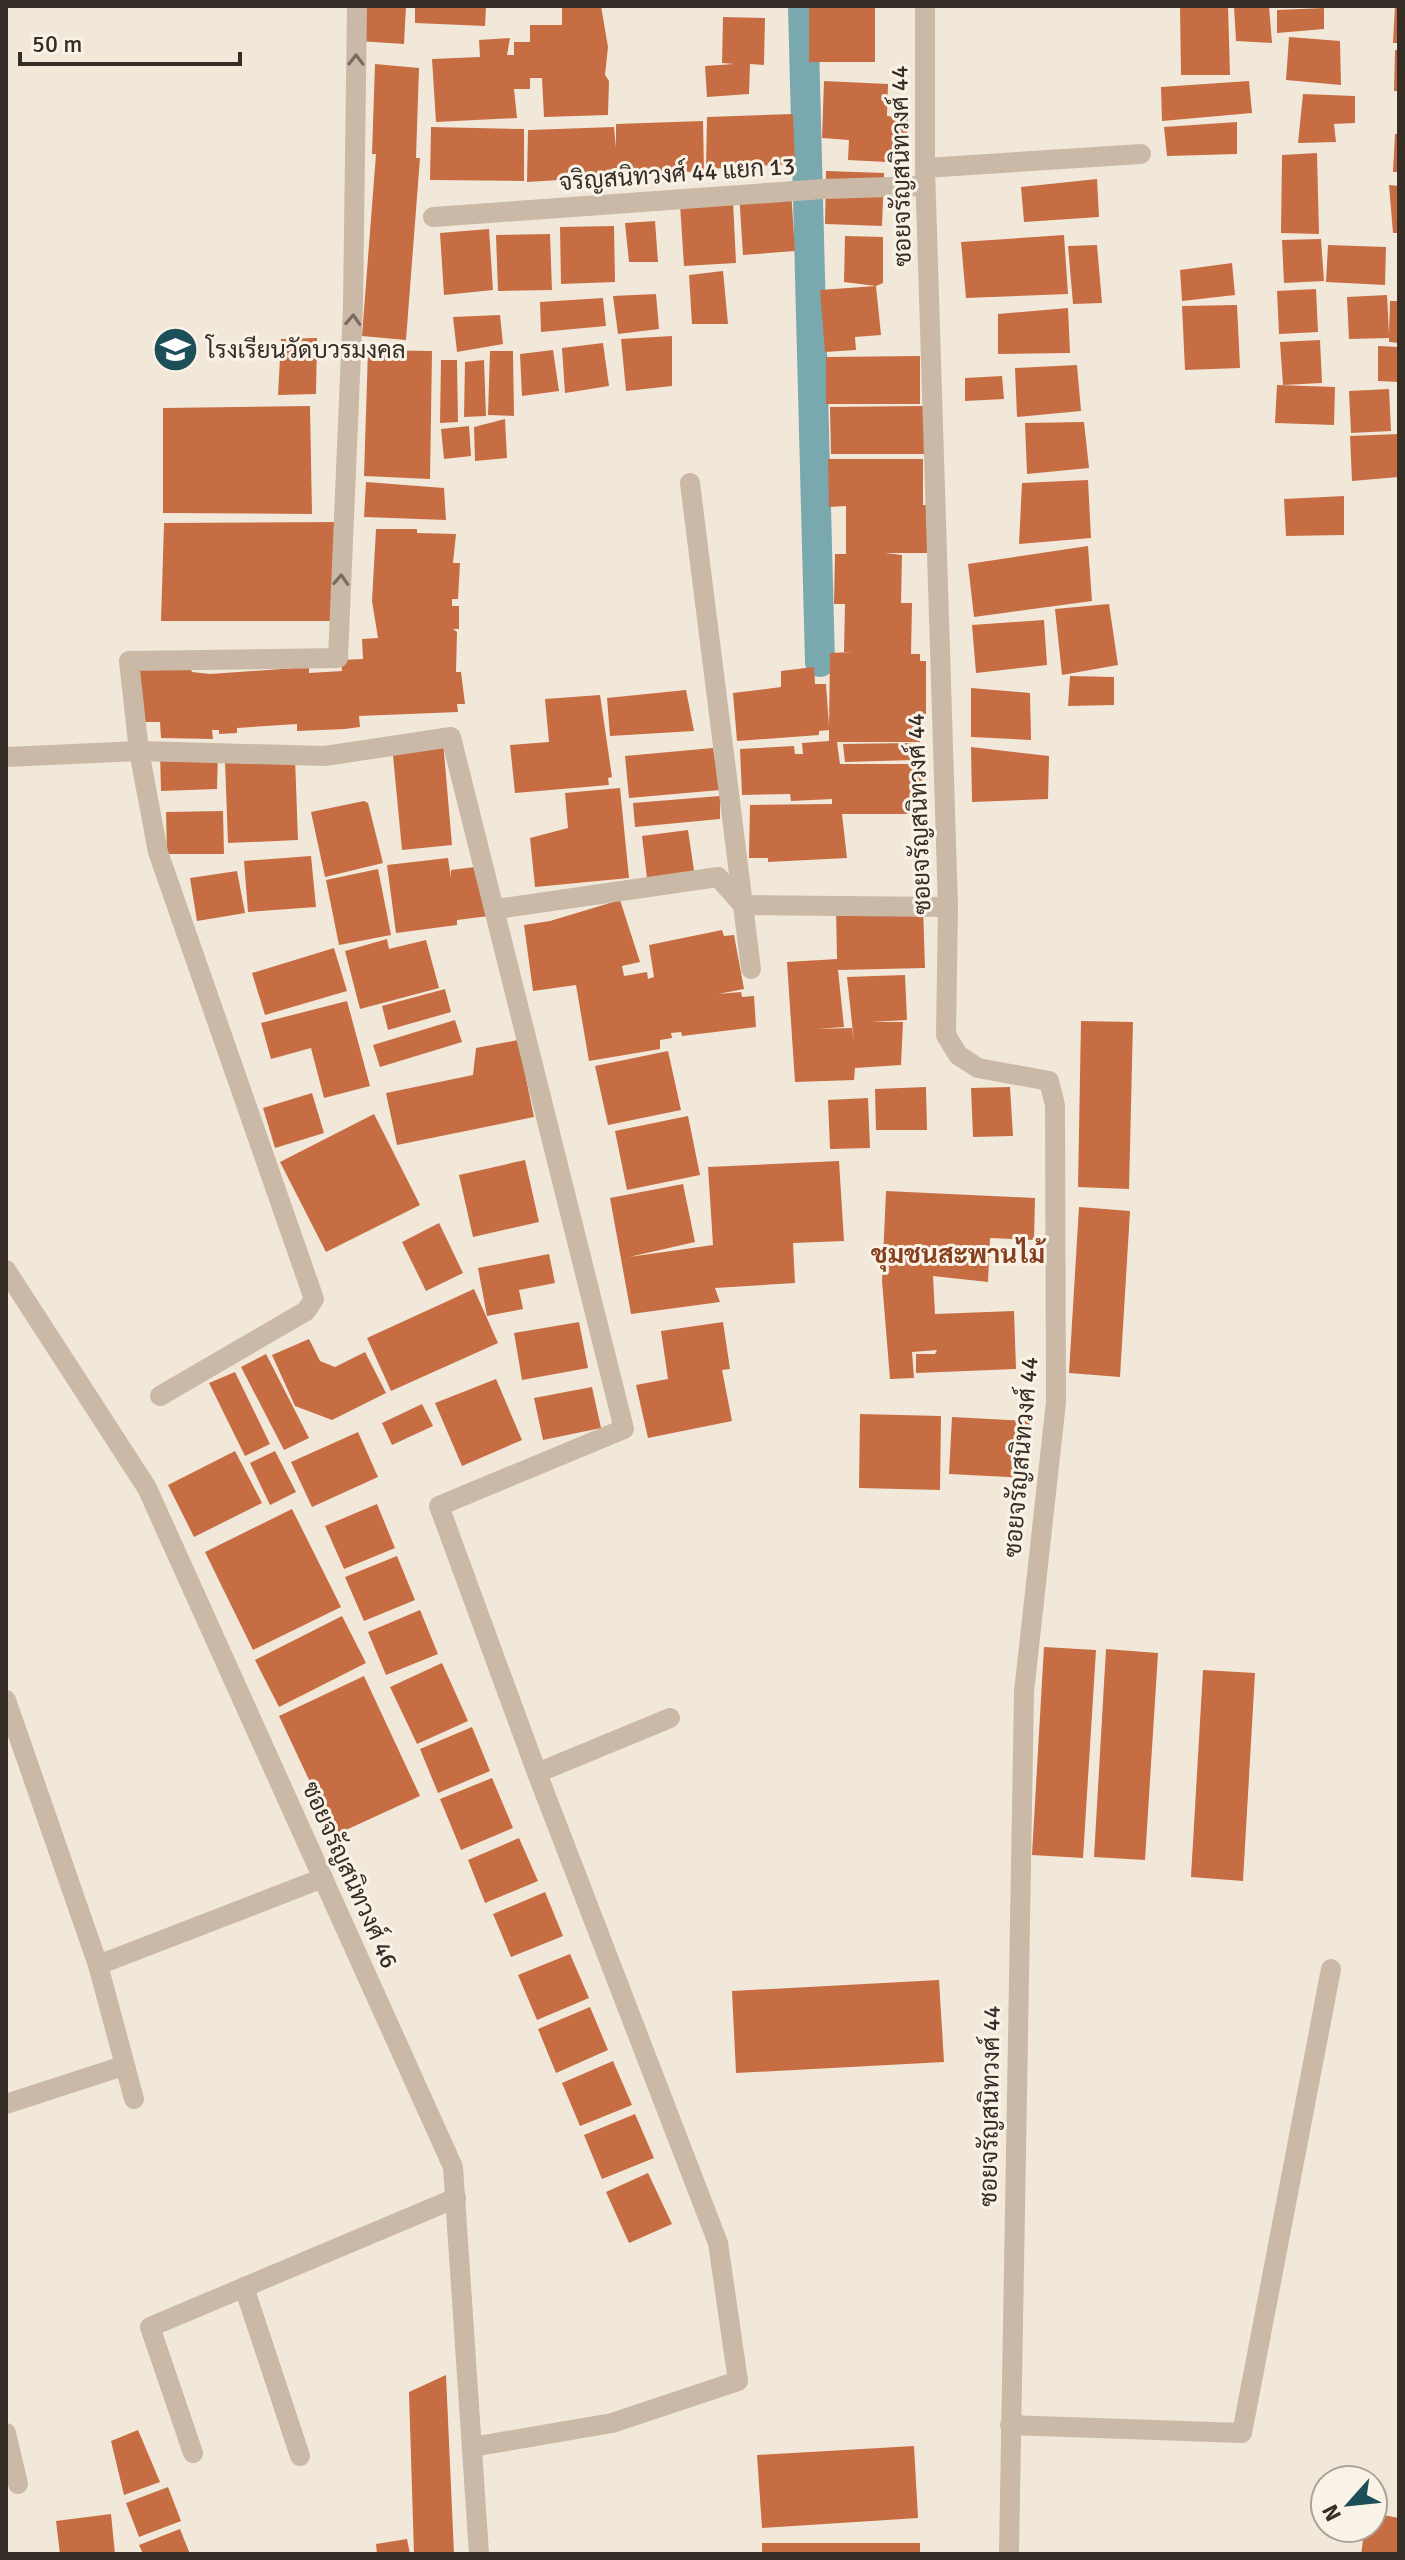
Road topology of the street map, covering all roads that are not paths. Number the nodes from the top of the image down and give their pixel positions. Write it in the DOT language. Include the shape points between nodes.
graph roads {
  1 [pos="357,6"];
  2 [pos="925,6"];
  3 [pos="1141,154"];
  4 [pos="925,177"];
  5 [pos="433,217"];
  6 [pos="690,483"];
  7 [pos="139,751"];
  8 [pos="6,757"];
  9 [pos="743,905"];
  10 [pos="948,907"];
  11 [pos="497,909"];
  12 [pos="751,969"];
  13 [pos="6,1270"];
  14 [pos="160,1396"];
  15 [pos="6,1700"];
  16 [pos="670,1718"];
  17 [pos="537,1773"];
  18 [pos="323,1878"];
  19 [pos="98,1965"];
  20 [pos="1331,1969"];
  21 [pos="123,2066"];
  22 [pos="134,2099"];
  23 [pos="6,2104"];
  24 [pos="456,2198"];
  25 [pos="244,2287"];
  26 [pos="1010,2425"];
  27 [pos="6,2433"];
  28 [pos="472,2447"];
  29 [pos="193,2453"];
  30 [pos="300,2456"];
  31 [pos="18,2484"];
  32 [pos="479,2554"];
  33 [pos="1009,2554"];
  7 -- 1 [label="street, one-way" via="129,661 338,658 353,306"];
  2 -- 4 [label="street, ซอยจรัญสนิทวงศ์ 44"];
  3 -- 4 [label="street, จริญสนิทวงศ์ 44 แยก 13"];
  4 -- 5 [label="street, จริญสนิทวงศ์ 44 แยก 13" via="800,192"];
  4 -- 10 [label="street, ซอยจรัญสนิทวงศ์ 44"];
  6 -- 9 [label="street"];
  7 -- 8 [label="street"];
  7 -- 11 [label="street" via="325,756 451,737"];
  7 -- 14 [label="street" via="158,852 314,1299 306,1311"];
  9 -- 10 [label="street"];
  9 -- 11 [label="street" via="718,877"];
  9 -- 12 [label="street"];
  10 -- 26 [label="street, ซอยจรัญสนิทวงศ์ 44" via="946,1035 958,1055 978,1068 1049,1081 1055,1105 1056,1402 1024,1692"];
  11 -- 17 [label="street" via="624,1429 439,1506"];
  13 -- 18 [label="street, ซอยจรัญสนิทวงศ์ 46" via="147,1488"];
  15 -- 19 [label="street"];
  16 -- 17 [label="street"];
  17 -- 28 [label="street" via="718,2243 738,2381 612,2423"];
  18 -- 19 [label="street"];
  18 -- 24 [label="street, ซอยจรัญสนิทวงศ์ 46" via="453,2167"];
  19 -- 21 [label="street"];
  20 -- 26 [label="street" via="1242,2433"];
  21 -- 22 [label="street"];
  21 -- 23 [label="street"];
  24 -- 25 [label="street"];
  24 -- 28 [label="street, ซอยจรัญสนิทวงศ์ 46"];
  25 -- 29 [label="street" via="150,2327"];
  25 -- 30 [label="street"];
  26 -- 33 [label="street, ซอยจรัญสนิทวงศ์ 44"];
  27 -- 31 [label="street"];
  28 -- 32 [label="street, ซอยจรัญสนิทวงศ์ 46"];
}
